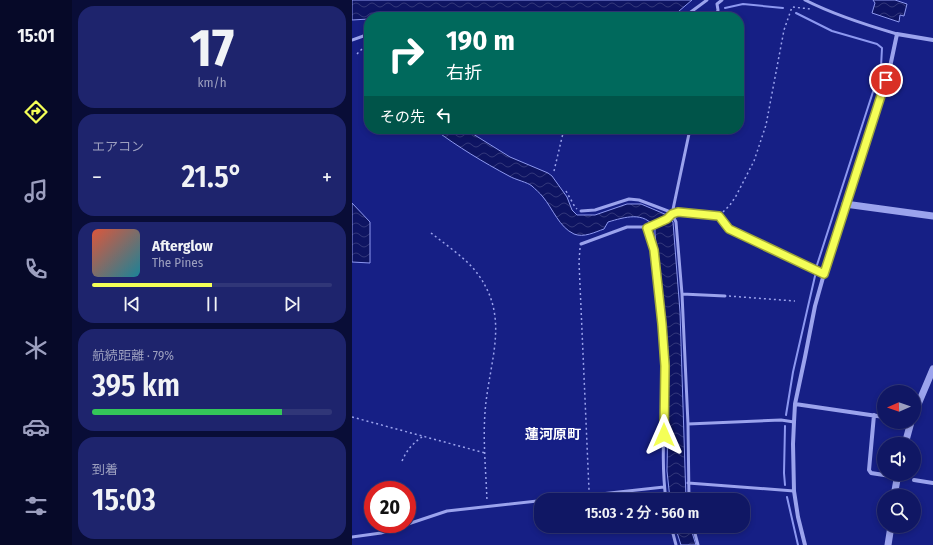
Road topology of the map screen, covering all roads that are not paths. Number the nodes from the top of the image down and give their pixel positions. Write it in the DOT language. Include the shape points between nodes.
graph roads {
  1 [pos="707,0"];
  2 [pos="722,0"];
  3 [pos="805,0"];
  4 [pos="691,12"];
  5 [pos="717,12"];
  6 [pos="897,34"];
  7 [pos="364,36"];
  8 [pos="352,40"];
  9 [pos="933,40"];
  10 [pos="689,134"];
  11 [pos="846,204"];
  12 [pos="581,211"];
  13 [pos="672,214"];
  14 [pos="933,216"];
  15 [pos="647,228"];
  16 [pos="581,244"];
  17 [pos="824,274"];
  18 [pos="682,294"];
  19 [pos="725,296"];
  20 [pos="933,369"];
  21 [pos="921,397"];
  22 [pos="796,404"];
  23 [pos="874,415"];
  24 [pos="877,416"];
  25 [pos="794,422"];
  26 [pos="688,424"];
  27 [pos="877,473"];
  28 [pos="920,481"];
  29 [pos="688,483"];
  30 [pos="933,483"];
  31 [pos="664,487"];
  32 [pos="794,491"];
  33 [pos="665,493"];
  34 [pos="689,493"];
  35 [pos="673,533"];
  36 [pos="695,533"];
  37 [pos="889,533"];
  38 [pos="352,537"];
  39 [pos="676,545"];
  40 [pos="698,545"];
  41 [pos="805,545"];
  42 [pos="888,545"];
  1 -- 4 [label="lane"];
  2 -- 5 [label="lane" via="717,4"];
  3 -- 6 [label="lane" via="852,20"];
  6 -- 9 [label="street"];
  6 -- 11 [label="street" via="890,67"];
  7 -- 8 [label="lane"];
  10 -- 13 [label="lane"];
  11 -- 14 [label="street"];
  11 -- 17 [label="street"];
  12 -- 13 [label="lane" via="595,210 629,199 660,207"];
  13 -- 15 [label="lane"];
  13 -- 17 [label="lane" via="678,212 719,216 729,229"];
  13 -- 18 [label="lane" via="676,222"];
  15 -- 16 [label="lane" via="626,227"];
  15 -- 31 [label="lane" via="654,250 665,366"];
  17 -- 22 [label="street" via="815,306"];
  18 -- 19 [label="lane"];
  18 -- 26 [label="lane"];
  20 -- 21 [label="street"];
  22 -- 23 [label="street"];
  22 -- 25 [label="street"];
  23 -- 24 [label="street"];
  23 -- 27 [label="street" via="869,470"];
  25 -- 26 [label="lane" via="781,420"];
  25 -- 32 [label="street"];
  26 -- 29 [label="lane"];
  28 -- 30 [label="street"];
  29 -- 32 [label="lane"];
  29 -- 34 [label="lane"];
  31 -- 33 [label="lane"];
  31 -- 38 [label="lane" via="447,510 381,534"];
  32 -- 41 [label="street"];
  35 -- 39 [label="lane"];
  36 -- 40 [label="lane"];
  37 -- 42 [label="street"];
}
